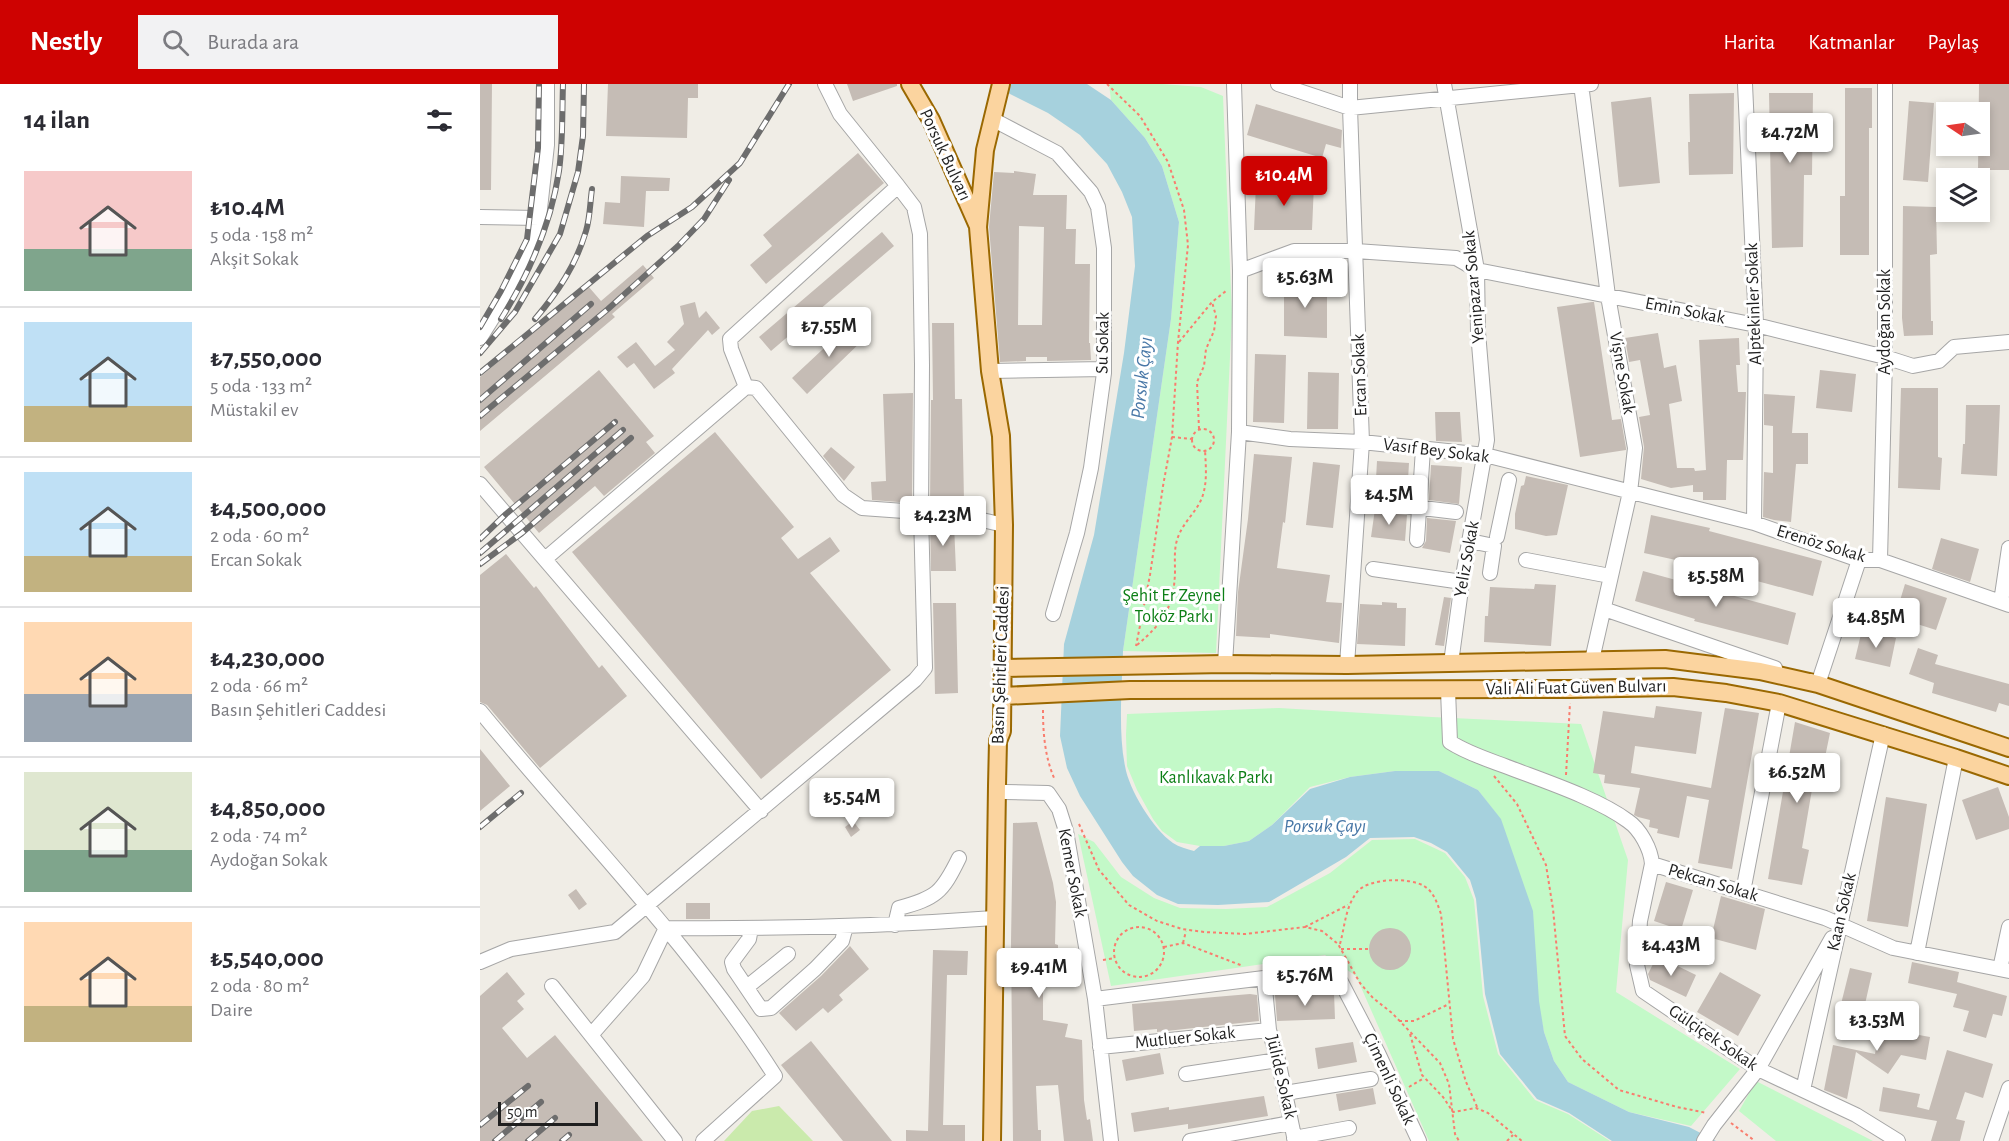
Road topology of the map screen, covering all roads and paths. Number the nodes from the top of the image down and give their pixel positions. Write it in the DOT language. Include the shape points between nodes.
graph roads {
  1 [pos="547,84"];
  2 [pos="825,84"];
  3 [pos="910,84"];
  4 [pos="1001,84"];
  5 [pos="1107,84"];
  6 [pos="1234,84"];
  7 [pos="1278,84"];
  8 [pos="1350,84"];
  9 [pos="1584,84"];
  10 [pos="1745,84"];
  11 [pos="1885,84"];
  12 [pos="1446,90"];
  13 [pos="1350,108"];
  14 [pos="992,119"];
  15 [pos="898,186"];
  16 [pos="480,217"];
  17 [pos="539,219"];
  18 [pos="978,226"];
  19 [pos="1356,251"];
  20 [pos="1477,270"];
  21 [pos="1240,271"];
  22 [pos="1240,287"];
  23 [pos="1608,296"];
  24 [pos="1212,302"];
  25 [pos="1756,325"];
  26 [pos="480,338"];
  27 [pos="1178,342"];
  28 [pos="2009,342"];
  29 [pos="1885,357"];
  30 [pos="1104,369"];
  31 [pos="990,371"];
  32 [pos="746,387"];
  33 [pos="1199,429"];
  34 [pos="1239,432"];
  35 [pos="1172,437"];
  36 [pos="1192,439"];
  37 [pos="1362,442"];
  38 [pos="1424,449"];
  39 [pos="1205,450"];
  40 [pos="1485,455"];
  41 [pos="1509,480"];
  42 [pos="480,484"];
  43 [pos="1630,492"];
  44 [pos="1381,503"];
  45 [pos="1419,507"];
  46 [pos="1476,508"];
  47 [pos="1456,512"];
  48 [pos="1503,512"];
  49 [pos="921,513"];
  50 [pos="1754,524"];
  51 [pos="1004,525"];
  52 [pos="1497,537"];
  53 [pos="1417,540"];
  54 [pos="1470,541"];
  55 [pos="2009,548"];
  56 [pos="545,559"];
  57 [pos="1526,560"];
  58 [pos="1859,560"];
  59 [pos="1880,560"];
  60 [pos="1372,569"];
  61 [pos="1490,573"];
  62 [pos="1610,576"];
  63 [pos="1462,582"];
  64 [pos="2005,604"];
  65 [pos="1604,609"];
  66 [pos="1053,614"];
  67 [pos="1592,660"];
  68 [pos="1451,663"];
  69 [pos="1225,664"];
  70 [pos="1347,665"];
  71 [pos="1004,668"];
  72 [pos="1818,684"];
  73 [pos="1570,689"];
  74 [pos="1448,690"];
  75 [pos="1046,694"];
  76 [pos="1003,696"];
  77 [pos="1779,703"];
  78 [pos="480,711"];
  79 [pos="1002,732"];
  80 [pos="1883,734"];
  81 [pos="2009,748"];
  82 [pos="1956,758"];
  83 [pos="1491,772"];
  84 [pos="2009,776"];
  85 [pos="1057,785"];
  86 [pos="1566,790"];
  87 [pos="1005,792"];
  88 [pos="761,811"];
  89 [pos="1077,822"];
  90 [pos="959,858"];
  91 [pos="1652,864"];
  92 [pos="995,865"];
  93 [pos="1743,892"];
  94 [pos="1348,905"];
  95 [pos="647,906"];
  96 [pos="994,918"];
  97 [pos="895,925"];
  98 [pos="1839,925"];
  99 [pos="846,926"];
  100 [pos="666,927"];
  101 [pos="1305,927"];
  102 [pos="2009,927"];
  103 [pos="751,928"];
  104 [pos="1186,929"];
  105 [pos="1183,943"];
  106 [pos="1164,947"];
  107 [pos="1341,947"];
  108 [pos="1369,949"];
  109 [pos="1917,952"];
  110 [pos="788,954"];
  111 [pos="480,962"];
  112 [pos="1244,966"];
  113 [pos="2005,970"];
  114 [pos="1264,978"];
  115 [pos="552,986"];
  116 [pos="747,987"];
  117 [pos="1095,999"];
  118 [pos="1449,1003"];
  119 [pos="1399,1022"];
  120 [pos="1269,1030"];
  121 [pos="1410,1033"];
  122 [pos="591,1035"];
  123 [pos="1100,1047"];
  124 [pos="1278,1060"];
  125 [pos="1758,1069"];
  126 [pos="1186,1074"];
  127 [pos="1425,1077"];
  128 [pos="1371,1079"];
  129 [pos="2009,1088"];
  130 [pos="1406,1089"];
  131 [pos="1803,1090"];
  132 [pos="1285,1093"];
  133 [pos="1478,1109"];
  134 [pos="1453,1112"];
  135 [pos="1718,1120"];
  136 [pos="1291,1123"];
  137 [pos="1349,1128"];
  138 [pos="1513,1135"];
  139 [pos="1294,1140"];
  140 [pos="675,1141"];
  141 [pos="703,1141"];
  142 [pos="992,1141"];
  143 [pos="1111,1141"];
  144 [pos="1190,1141"];
  145 [pos="1419,1141"];
  146 [pos="1459,1141"];
  147 [pos="1507,1141"];
  148 [pos="1522,1141"];
  149 [pos="1704,1141"];
  150 [pos="1755,1141"];
  151 [pos="1899,1141"];
  152 [pos="1992,1141"];
  1 -- 17 [label="street"];
  2 -- 15 [label="street" via="840,114"];
  3 -- 18 [label="main road, Porsuk Bulvarı" via="931,120"];
  4 -- 14 [label="main road, Basın Şehitleri Caddesi"];
  5 -- 27 [label="path" via="1140,116 1168,162 1184,210 1188,245"];
  6 -- 21 [label="street"];
  7 -- 13 [label="street"];
  8 -- 13 [label="street, Ercan Sokak"];
  9 -- 12 [label="street"];
  9 -- 23 [label="street, Vişne Sokak"];
  10 -- 25 [label="street, Alptekinler Sokak"];
  11 -- 29 [label="street, Aydoğan Sokak"];
  12 -- 13 [label="street"];
  12 -- 20 [label="street, Yenipazar Sokak"];
  13 -- 19 [label="street, Ercan Sokak"];
  14 -- 18 [label="main road, Basın Şehitleri Caddesi"];
  14 -- 30 [label="street, Su Sokak" via="1058,153 1091,192 1098,207 1104,248"];
  15 -- 32 [label="street" via="730,339"];
  15 -- 49 [label="street" via="914,207 920,234"];
  16 -- 17 [label="street"];
  17 -- 26 [label="street" via="534,241"];
  18 -- 31 [label="main road, Basın Şehitleri Caddesi"];
  19 -- 20 [label="street, Emin Sokak" via="1456,258"];
  19 -- 21 [label="street, Emin Sokak" via="1294,251"];
  19 -- 37 [label="street, Ercan Sokak"];
  20 -- 23 [label="street, Emin Sokak"];
  20 -- 40 [label="street, Yenipazar Sokak" via="1478,332 1488,440"];
  21 -- 22 [label="street"];
  22 -- 24 [label="path" via="1223,292"];
  22 -- 34 [label="street"];
  23 -- 25 [label="street, Emin Sokak"];
  23 -- 43 [label="street, Vişne Sokak" via="1635,448"];
  24 -- 27 [label="path"];
  24 -- 33 [label="path" via="1216,316 1214,331 1197,382"];
  25 -- 29 [label="street, Emin Sokak"];
  25 -- 50 [label="street, Alptekinler Sokak"];
  27 -- 35 [label="path"];
  28 -- 29 [label="street, Emin Sokak" via="1954,347 1939,361 1913,366"];
  29 -- 59 [label="street, Aydoğan Sokak"];
  30 -- 31 [label="street"];
  30 -- 66 [label="street, Su Sokak" via="1082,511"];
  31 -- 51 [label="main road, Basın Şehitleri Caddesi" via="1001,436"];
  32 -- 49 [label="street" via="756,388 843,495 862,508"];
  32 -- 56 [label="street"];
  33 -- 36 [label="path"];
  33 -- 39 [label="path" via="1214,436 1213,444"];
  34 -- 37 [label="street, Vasıf Bey Sokak"];
  34 -- 69 [label="street"];
  35 -- 36 [label="path"];
  35 -- 39 [label="path" via="1136,646 1169,610 1178,536 1205,490"];
  36 -- 39 [label="path" via="1195,447"];
  37 -- 38 [label="street, Vasıf Bey Sokak"];
  37 -- 70 [label="street, Ercan Sokak"];
  38 -- 40 [label="street, Vasıf Bey Sokak"];
  38 -- 45 [label="street"];
  40 -- 43 [label="street, Vasıf Bey Sokak"];
  40 -- 46 [label="street, Yeliz Sokak"];
  41 -- 48 [label="street"];
  42 -- 56 [label="street"];
  43 -- 50 [label="street, Erenöz Sokak"];
  43 -- 62 [label="street, Vişne Sokak"];
  44 -- 45 [label="street"];
  45 -- 47 [label="street"];
  45 -- 53 [label="street"];
  46 -- 48 [label="street"];
  46 -- 54 [label="street, Yeliz Sokak"];
  48 -- 52 [label="street"];
  49 -- 51 [label="street" via="960,515"];
  49 -- 88 [label="street" via="925,668"];
  50 -- 58 [label="street, Erenöz Sokak"];
  51 -- 71 [label="main road, Basın Şehitleri Caddesi"];
  54 -- 61 [label="street" via="1494,546"];
  54 -- 63 [label="street, Yeliz Sokak"];
  55 -- 64 [label="street"];
  56 -- 88 [label="street"];
  57 -- 62 [label="street"];
  58 -- 59 [label="street, Erenöz Sokak"];
  58 -- 72 [label="street"];
  59 -- 64 [label="street, Erenöz Sokak"];
  60 -- 63 [label="street"];
  62 -- 65 [label="street, Vişne Sokak"];
  63 -- 68 [label="street, Yeliz Sokak"];
  65 -- 67 [label="street, Vişne Sokak"];
  65 -- 72 [label="street"];
  67 -- 68 [label="main road, Vali Ali Fuat Güven Bulvarı"];
  67 -- 72 [label="main road, Vali Ali Fuat Güven Bulvarı" via="1676,660 1760,671"];
  68 -- 70 [label="main road, Vali Ali Fuat Güven Bulvarı"];
  69 -- 70 [label="main road, Vali Ali Fuat Güven Bulvarı"];
  69 -- 71 [label="main road, Vali Ali Fuat Güven Bulvarı"];
  71 -- 76 [label="main road, Basın Şehitleri Caddesi"];
  72 -- 81 [label="main road, Vali Ali Fuat Güven Bulvarı"];
  73 -- 74 [label="main road, Vali Ali Fuat Güven Bulvarı"];
  73 -- 77 [label="main road, Vali Ali Fuat Güven Bulvarı" via="1672,687"];
  73 -- 86 [label="path"];
  74 -- 75 [label="main road, Vali Ali Fuat Güven Bulvarı" via="1130,690"];
  74 -- 86 [label="street, Pekcan Sokak" via="1450,742"];
  75 -- 76 [label="main road, Vali Ali Fuat Güven Bulvarı"];
  75 -- 85 [label="path" via="1043,731 1049,767"];
  76 -- 79 [label="main road, Basın Şehitleri Caddesi"];
  77 -- 80 [label="main road, Vali Ali Fuat Güven Bulvarı"];
  77 -- 93 [label="street"];
  78 -- 95 [label="street"];
  79 -- 87 [label="main road" via="1007,741"];
  79 -- 92 [label="main road, Basın Şehitleri Caddesi" via="998,741"];
  80 -- 82 [label="main road, Vali Ali Fuat Güven Bulvarı"];
  80 -- 98 [label="street, Kaan Sokak"];
  82 -- 84 [label="main road, Vali Ali Fuat Güven Bulvarı"];
  82 -- 109 [label="street"];
  83 -- 135 [label="path" via="1517,804 1546,865 1565,1036 1582,1059 1619,1090"];
  86 -- 91 [label="street, Pekcan Sokak" via="1630,821 1651,853"];
  87 -- 92 [label="main road" via="1004,844"];
  87 -- 117 [label="street, Kemer Sokak" via="1048,793 1059,809"];
  88 -- 95 [label="street"];
  89 -- 104 [label="path" via="1099,870 1130,904 1157,921"];
  90 -- 97 [label="street" via="947,883 927,900 899,908"];
  91 -- 93 [label="street, Pekcan Sokak"];
  91 -- 125 [label="street, Gülçiçek Sokak" via="1636,965 1643,991"];
  92 -- 96 [label="main road, Basın Şehitleri Caddesi"];
  93 -- 98 [label="street, Pekcan Sokak"];
  94 -- 101 [label="path"];
  94 -- 107 [label="path"];
  94 -- 118 [label="path" via="1359,889 1381,882 1407,881 1429,891 1441,914"];
  95 -- 100 [label="street"];
  95 -- 111 [label="street" via="615,932 511,949"];
  96 -- 97 [label="street"];
  96 -- 142 [label="main road, Basın Şehitleri Caddesi"];
  97 -- 99 [label="street"];
  98 -- 109 [label="street, Pekcan Sokak" via="1893,948"];
  98 -- 125 [label="street"];
  98 -- 131 [label="street, Kaan Sokak"];
  99 -- 103 [label="street"];
  99 -- 116 [label="street" via="842,941 771,1008 761,1009"];
  100 -- 103 [label="street"];
  100 -- 122 [label="street" via="643,976"];
  100 -- 141 [label="street" via="775,1076"];
  101 -- 104 [label="path" via="1245,934"];
  101 -- 107 [label="path" via="1322,931"];
  102 -- 113 [label="street"];
  103 -- 116 [label="street" via="749,939 732,962"];
  104 -- 105 [label="path"];
  105 -- 106 [label="path"];
  105 -- 112 [label="path"];
  106 -- 106 [label="path" via="1159,935 1136,927 1116,941 1115,958 1131,975 1147,976 1160,966"];
  107 -- 108 [label="path"];
  107 -- 119 [label="path" via="1360,983"];
  109 -- 113 [label="street, Pekcan Sokak"];
  110 -- 116 [label="street"];
  114 -- 117 [label="street, Çimenli Sokak"];
  114 -- 120 [label="street, Jülide Sokak"];
  114 -- 145 [label="street, Çimenli Sokak" via="1327,975 1341,982"];
  115 -- 122 [label="street"];
  117 -- 123 [label="street, Kemer Sokak"];
  118 -- 119 [label="path" via="1414,1021"];
  118 -- 133 [label="path" via="1453,1039"];
  119 -- 121 [label="path"];
  120 -- 123 [label="street, Mutluer Sokak"];
  120 -- 124 [label="street, Jülide Sokak"];
  121 -- 127 [label="path"];
  121 -- 134 [label="path" via="1440,1063 1449,1084"];
  122 -- 140 [label="street"];
  123 -- 143 [label="street, Kemer Sokak"];
  124 -- 126 [label="street"];
  124 -- 132 [label="street, Jülide Sokak"];
  125 -- 131 [label="street, Gülçiçek Sokak"];
  125 -- 135 [label="street"];
  127 -- 130 [label="path"];
  127 -- 134 [label="path"];
  128 -- 132 [label="street"];
  129 -- 152 [label="street"];
  131 -- 151 [label="street, Gülçiçek Sokak"];
  132 -- 136 [label="street, Jülide Sokak"];
  133 -- 134 [label="path"];
  133 -- 138 [label="path"];
  134 -- 146 [label="path"];
  135 -- 149 [label="street"];
  135 -- 150 [label="path"];
  136 -- 139 [label="street, Jülide Sokak"];
  136 -- 144 [label="street"];
  137 -- 139 [label="street"];
  138 -- 147 [label="path"];
  138 -- 148 [label="path"];
}
